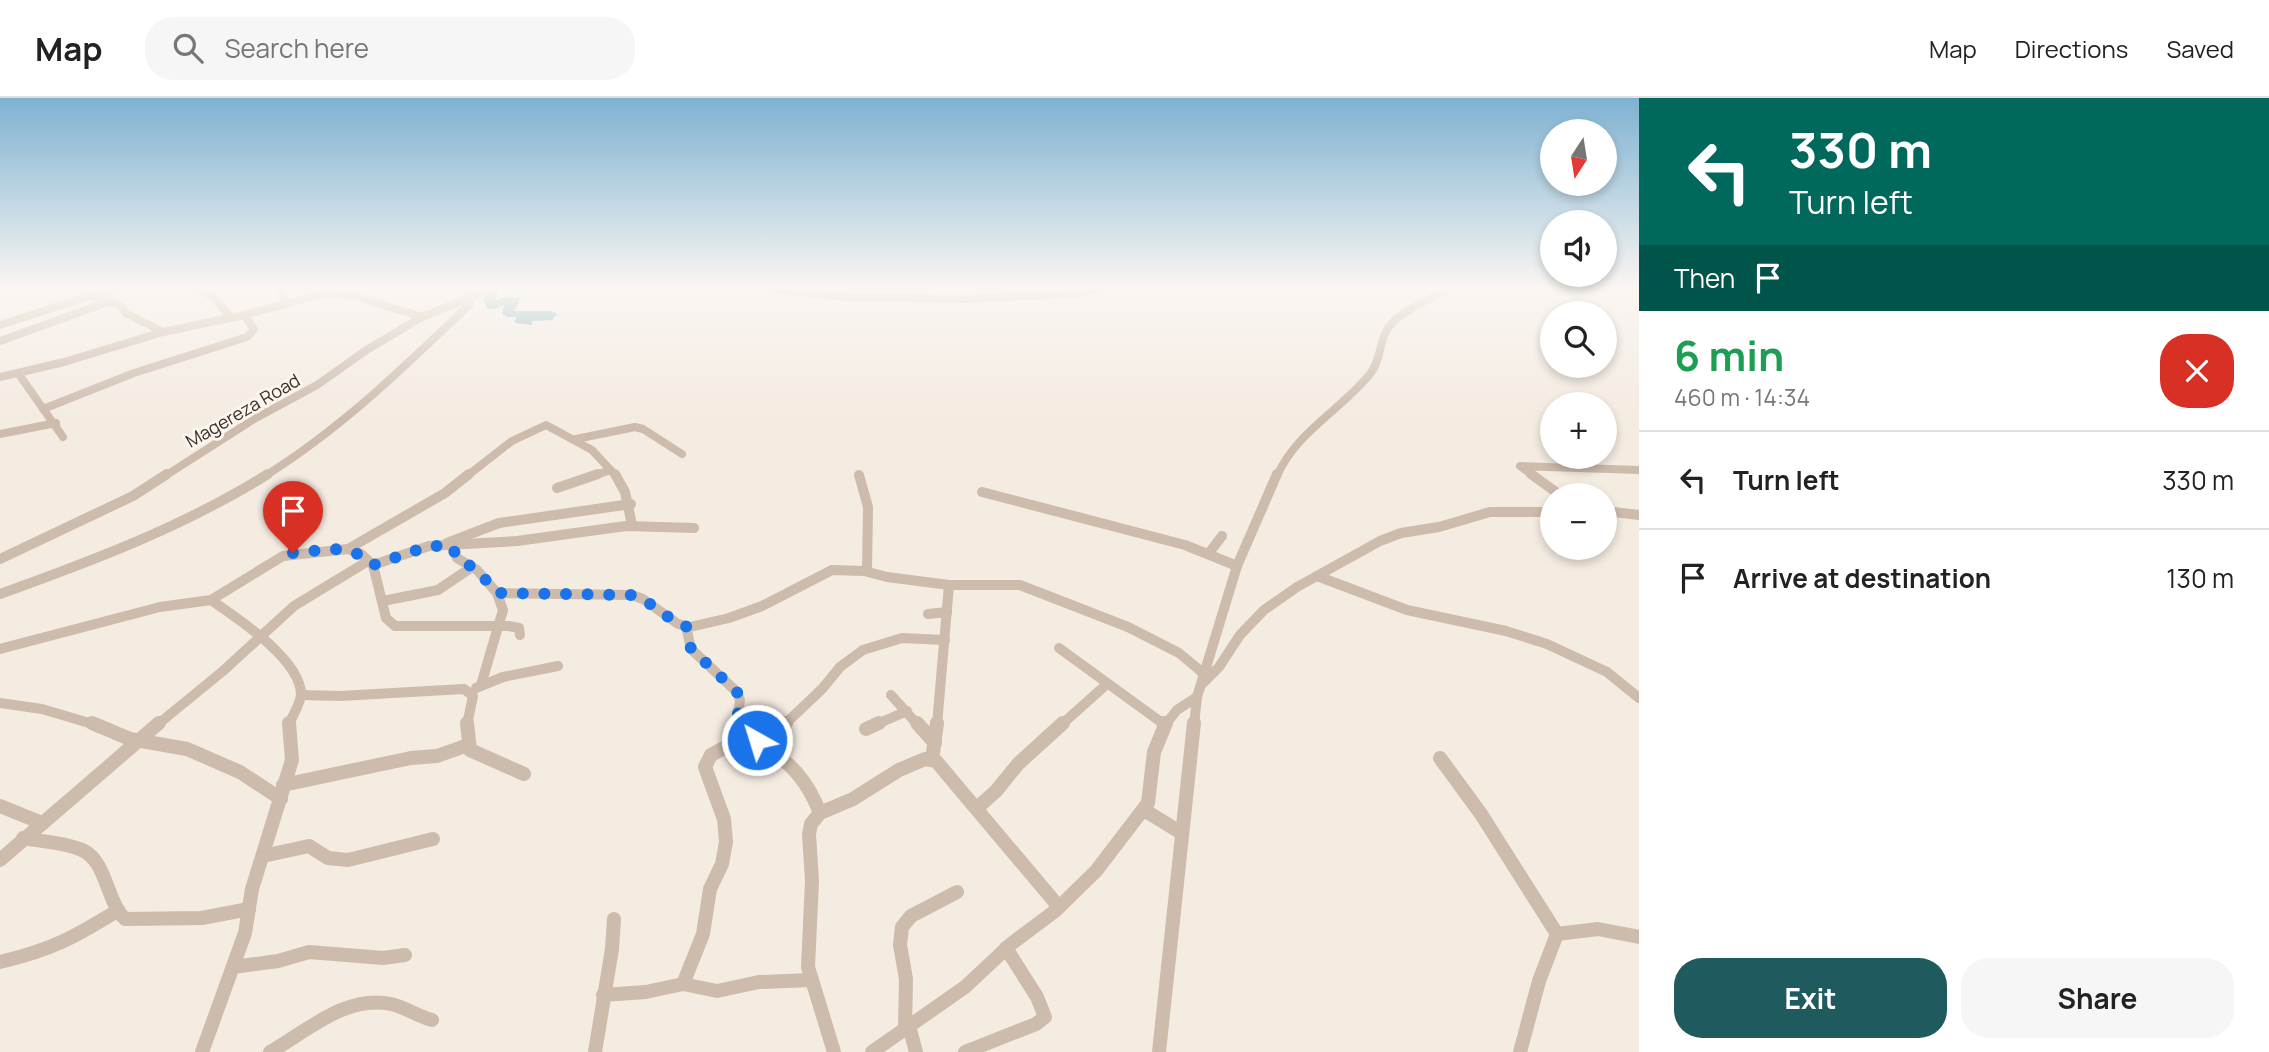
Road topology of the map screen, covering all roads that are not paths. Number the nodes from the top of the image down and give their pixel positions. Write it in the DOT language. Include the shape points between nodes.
graph roads {
  1 [pos="29,331"];
  2 [pos="160,331"];
  3 [pos="170,331"];
  4 [pos="253,331"];
  5 [pos="399,331"];
  6 [pos="444,331"];
  7 [pos="1386,331"];
  8 [pos="163,332"];
  9 [pos="0,341"];
  10 [pos="18,373"];
  11 [pos="0,377"];
  12 [pos="43,409"];
  13 [pos="56,423"];
  14 [pos="0,434"];
  15 [pos="63,437"];
  16 [pos="576,439"];
  17 [pos="681,454"];
  18 [pos="611,470"];
  19 [pos="1639,470"];
  20 [pos="859,475"];
  21 [pos="1543,483"];
  22 [pos="556,488"];
  23 [pos="982,492"];
  24 [pos="631,504"];
  25 [pos="1540,512"];
  26 [pos="1617,512"];
  27 [pos="1639,515"];
  28 [pos="632,525"];
  29 [pos="694,528"];
  30 [pos="1222,536"];
  31 [pos="446,545"];
  32 [pos="348,549"];
  33 [pos="1209,553"];
  34 [pos="0,559"];
  35 [pos="370,563"];
  36 [pos="1237,566"];
  37 [pos="472,567"];
  38 [pos="867,571"];
  39 [pos="1317,576"];
  40 [pos="949,585"];
  41 [pos="497,593"];
  42 [pos="0,594"];
  43 [pos="211,600"];
  44 [pos="383,601"];
  45 [pos="947,612"];
  46 [pos="928,614"];
  47 [pos="498,625"];
  48 [pos="686,626"];
  49 [pos="520,635"];
  50 [pos="262,636"];
  51 [pos="945,640"];
  52 [pos="1059,648"];
  53 [pos="0,649"];
  54 [pos="558,666"];
  55 [pos="1203,673"];
  56 [pos="1107,684"];
  57 [pos="476,688"];
  58 [pos="1198,692"];
  59 [pos="301,695"];
  60 [pos="891,695"];
  61 [pos="1639,698"];
  62 [pos="0,703"];
  63 [pos="907,712"];
  64 [pos="1165,725"];
  65 [pos="866,729"];
  66 [pos="750,734"];
  67 [pos="136,741"];
  68 [pos="935,743"];
  69 [pos="468,745"];
  70 [pos="767,747"];
  71 [pos="1440,758"];
  72 [pos="932,760"];
  73 [pos="524,774"];
  74 [pos="283,785"];
  75 [pos="281,799"];
  76 [pos="0,806"];
  77 [pos="977,808"];
  78 [pos="1144,810"];
  79 [pos="820,813"];
  80 [pos="42,823"];
  81 [pos="1180,832"];
  82 [pos="23,838"];
  83 [pos="433,839"];
  84 [pos="262,856"];
  85 [pos="0,860"];
  86 [pos="957,892"];
  87 [pos="1059,907"];
  88 [pos="249,909"];
  89 [pos="117,911"];
  90 [pos="614,919"];
  91 [pos="1557,934"];
  92 [pos="1639,937"];
  93 [pos="1006,948"];
  94 [pos="405,955"];
  95 [pos="0,962"];
  96 [pos="233,967"];
  97 [pos="812,980"];
  98 [pos="682,984"];
  99 [pos="603,995"];
  100 [pos="432,1020"];
  101 [pos="907,1027"];
  102 [pos="202,1052"];
  103 [pos="270,1052"];
  104 [pos="595,1052"];
  105 [pos="834,1052"];
  106 [pos="872,1052"];
  107 [pos="916,1052"];
  108 [pos="965,1052"];
  109 [pos="1159,1052"];
  110 [pos="1520,1052"];
  1 -- 9 [label="street"];
  2 -- 8 [label="street"];
  3 -- 8 [label="street"];
  4 -- 12 [label="street" via="247,337 134,373"];
  5 -- 34 [label="street, Magereza Road" via="133,496"];
  6 -- 42 [label="street" via="372,399 251,486 133,544"];
  7 -- 36 [label="street" via="1372,372 1300,439 1281,466"];
  8 -- 10 [label="street"];
  10 -- 11 [label="street"];
  10 -- 12 [label="street"];
  12 -- 13 [label="street"];
  13 -- 14 [label="street"];
  13 -- 15 [label="street"];
  16 -- 17 [label="street" via="635,427"];
  16 -- 18 [label="street"];
  16 -- 32 [label="street" via="546,425 534,429 445,493"];
  18 -- 22 [label="street"];
  18 -- 24 [label="street"];
  19 -- 21 [label="street" via="1520,466"];
  20 -- 38 [label="street" via="868,506"];
  23 -- 33 [label="street"];
  24 -- 28 [label="street"];
  24 -- 31 [label="street" via="492,524"];
  25 -- 39 [label="street" via="1499,511 1401,533"];
  26 -- 27 [label="street"];
  28 -- 29 [label="street"];
  28 -- 31 [label="street" via="517,541"];
  30 -- 33 [label="street"];
  31 -- 35 [label="street"];
  31 -- 37 [label="street"];
  32 -- 35 [label="street"];
  32 -- 43 [label="street" via="283,556"];
  33 -- 36 [label="street"];
  35 -- 44 [label="street"];
  35 -- 50 [label="street" via="294,606"];
  36 -- 55 [label="street"];
  37 -- 41 [label="street"];
  37 -- 44 [label="street" via="438,590"];
  38 -- 40 [label="street"];
  38 -- 48 [label="street" via="825,572 762,606 709,624"];
  39 -- 58 [label="street" via="1264,610"];
  39 -- 61 [label="street" via="1408,610 1543,641 1617,678"];
  40 -- 45 [label="street"];
  40 -- 55 [label="street" via="1014,584 1042,591 1152,639"];
  41 -- 47 [label="street" via="503,607"];
  41 -- 48 [label="street" via="632,595"];
  43 -- 50 [label="street"];
  43 -- 53 [label="street" via="160,607"];
  44 -- 47 [label="street" via="386,618 395,626"];
  45 -- 46 [label="street"];
  45 -- 51 [label="street"];
  47 -- 49 [label="street" via="517,627"];
  47 -- 57 [label="street"];
  48 -- 66 [label="street" via="691,649 737,692 737,720"];
  50 -- 59 [label="street" via="295,674"];
  50 -- 67 [label="street"];
  51 -- 68 [label="street"];
  51 -- 70 [label="street" via="908,635 849,659 781,726"];
  52 -- 56 [label="street"];
  54 -- 57 [label="street" via="503,677"];
  55 -- 58 [label="street"];
  56 -- 64 [label="street"];
  56 -- 77 [label="street" via="1018,764"];
  57 -- 59 [label="street"];
  57 -- 69 [label="street" via="467,721"];
  58 -- 64 [label="street"];
  58 -- 81 [label="street"];
  59 -- 74 [label="street" via="289,724 292,760"];
  60 -- 63 [label="street"];
  62 -- 67 [label="street" via="42,709"];
  63 -- 65 [label="street"];
  63 -- 68 [label="street"];
  64 -- 78 [label="street" via="1154,752"];
  66 -- 70 [label="street"];
  66 -- 98 [label="street" via="711,755 705,767 724,819 726,842 710,889 703,934"];
  67 -- 75 [label="street" via="202,754"];
  67 -- 80 [label="street"];
  68 -- 72 [label="street"];
  69 -- 73 [label="street" via="474,754"];
  69 -- 74 [label="street" via="437,756"];
  70 -- 79 [label="street" via="798,768"];
  71 -- 91 [label="street"];
  72 -- 77 [label="street"];
  72 -- 79 [label="street" via="899,770"];
  74 -- 75 [label="street"];
  75 -- 84 [label="street"];
  76 -- 80 [label="street"];
  77 -- 87 [label="street"];
  78 -- 81 [label="street"];
  78 -- 87 [label="street" via="1111,855"];
  79 -- 97 [label="street" via="811,824 808,843 812,885 807,949"];
  80 -- 82 [label="street"];
  81 -- 109 [label="street"];
  82 -- 85 [label="street"];
  82 -- 89 [label="street" via="86,852 99,869"];
  83 -- 84 [label="street" via="348,860 327,858 309,846"];
  84 -- 88 [label="street"];
  86 -- 101 [label="street" via="911,916 902,927"];
  87 -- 93 [label="street"];
  88 -- 89 [label="street" via="211,918 132,920"];
  88 -- 96 [label="street"];
  89 -- 95 [label="street" via="69,942"];
  90 -- 99 [label="street"];
  91 -- 92 [label="street" via="1581,928"];
  91 -- 110 [label="street"];
  93 -- 101 [label="street" via="954,995"];
  93 -- 108 [label="street" via="1045,1017"];
  94 -- 96 [label="street" via="309,953"];
  96 -- 102 [label="street"];
  97 -- 98 [label="street" via="763,981 717,991"];
  97 -- 105 [label="street"];
  98 -- 99 [label="street"];
  99 -- 104 [label="street"];
  100 -- 103 [label="street" via="392,1004 365,1003 328,1015"];
  101 -- 106 [label="street"];
  101 -- 107 [label="street"];
}
